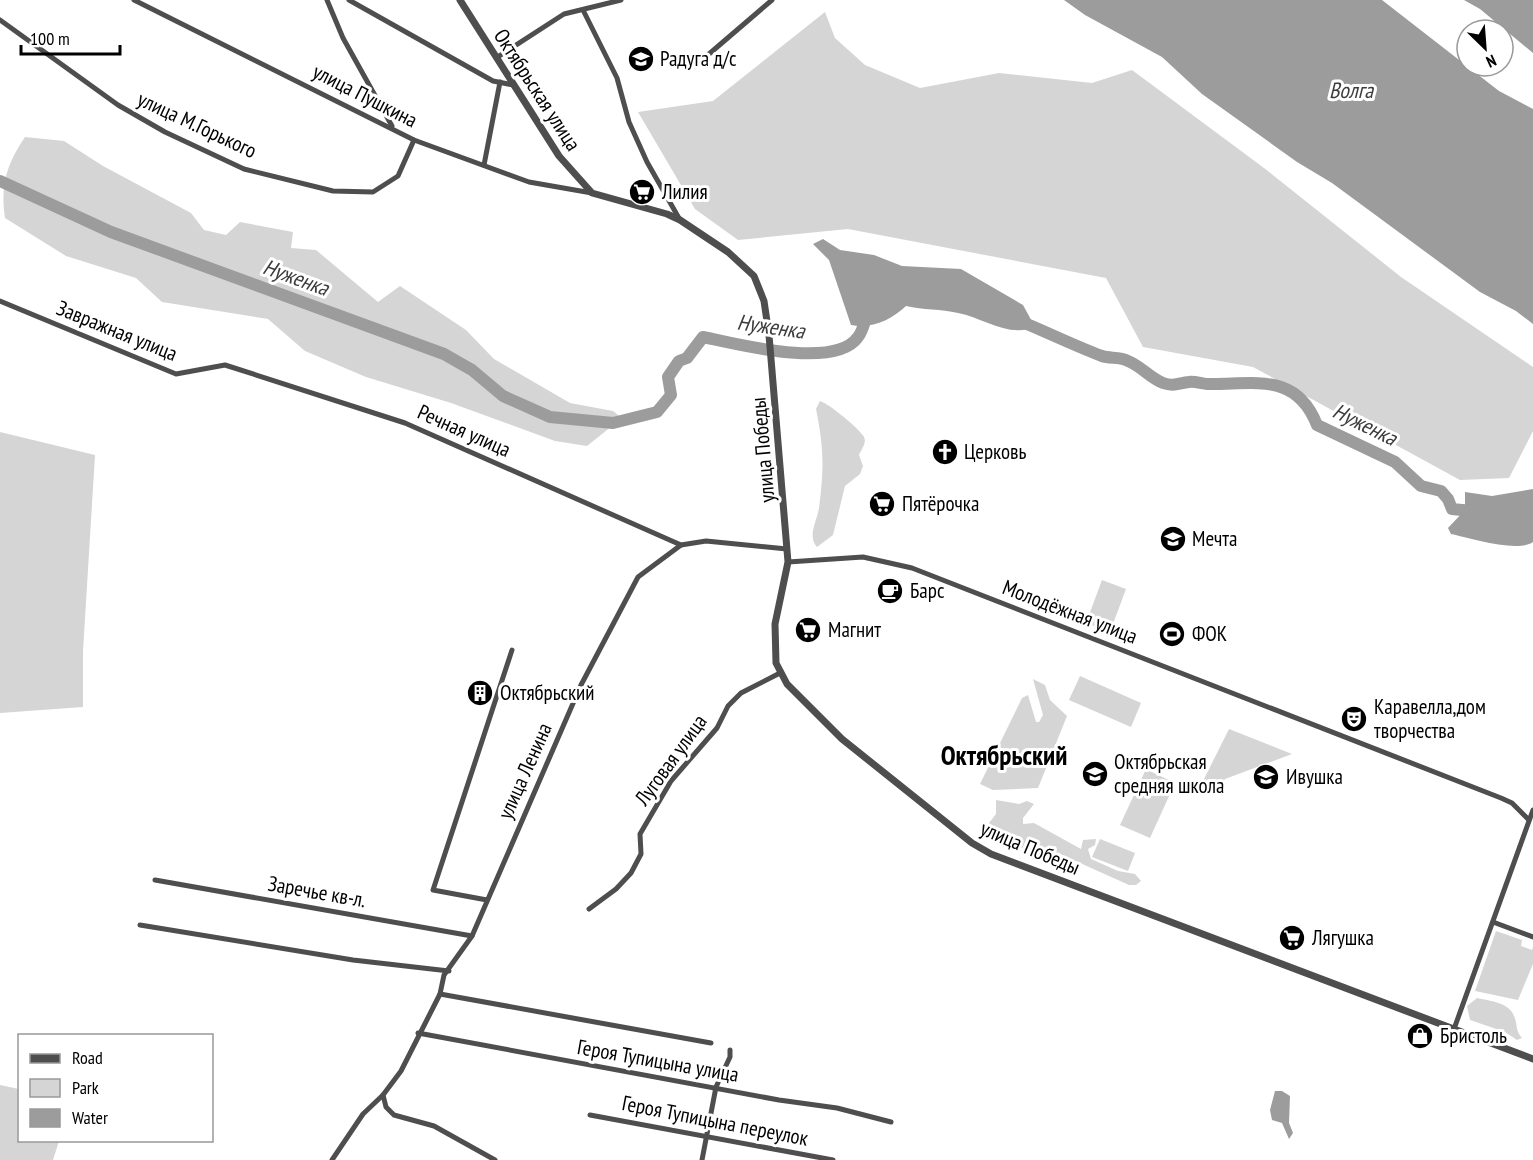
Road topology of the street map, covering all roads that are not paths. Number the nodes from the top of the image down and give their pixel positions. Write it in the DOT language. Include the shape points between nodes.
graph roads {
  1 [pos="134,0"];
  2 [pos="151,0"];
  3 [pos="327,0"];
  4 [pos="349,0"];
  5 [pos="460,0"];
  6 [pos="621,0"];
  7 [pos="772,0"];
  8 [pos="152,9"];
  9 [pos="583,10"];
  10 [pos="0,20"];
  11 [pos="496,58"];
  12 [pos="695,66"];
  13 [pos="500,82"];
  14 [pos="513,85"];
  15 [pos="393,127"];
  16 [pos="414,140"];
  17 [pos="484,165"];
  18 [pos="592,193"];
  19 [pos="680,220"];
  20 [pos="0,301"];
  21 [pos="225,365"];
  22 [pos="681,544"];
  23 [pos="787,549"];
  24 [pos="788,562"];
  25 [pos="512,650"];
  26 [pos="780,673"];
  27 [pos="1533,810"];
  28 [pos="1529,820"];
  29 [pos="155,880"];
  30 [pos="487,900"];
  31 [pos="589,909"];
  32 [pos="1493,922"];
  33 [pos="140,925"];
  34 [pos="472,936"];
  35 [pos="1533,937"];
  36 [pos="449,971"];
  37 [pos="440,994"];
  38 [pos="1454,1029"];
  39 [pos="418,1033"];
  40 [pos="711,1043"];
  41 [pos="730,1050"];
  42 [pos="1533,1059"];
  43 [pos="716,1087"];
  44 [pos="383,1095"];
  45 [pos="590,1115"];
  46 [pos="891,1122"];
  47 [pos="706,1137"];
  48 [pos="332,1160"];
  49 [pos="495,1160"];
  50 [pos="702,1160"];
  51 [pos="833,1160"];
  1 -- 8 [label="street, улица Пушкина"];
  2 -- 8 [label="street"];
  3 -- 15 [label="street" via="343,38"];
  4 -- 13 [label="street"];
  5 -- 11 [label="street, Октябрьская улица"];
  6 -- 9 [label="street"];
  7 -- 12 [label="street"];
  8 -- 15 [label="street, улица Пушкина"];
  9 -- 11 [label="street" via="564,14"];
  9 -- 19 [label="street" via="617,78 629,122 647,162"];
  10 -- 16 [label="street, улица М.Горького" via="118,105 244,169 333,191 373,192 398,176"];
  11 -- 14 [label="street, Октябрьская улица"];
  13 -- 14 [label="street"];
  13 -- 17 [label="street"];
  14 -- 18 [label="street, Октябрьская улица" via="559,156"];
  15 -- 16 [label="street, улица Пушкина"];
  16 -- 17 [label="street, улица Пушкина"];
  17 -- 18 [label="street, улица Пушкина" via="529,182"];
  18 -- 19 [label="street, улица Победы"];
  19 -- 23 [label="street, улица Победы" via="728,252 754,276 764,301"];
  20 -- 21 [label="street, Завражная улица" via="176,374"];
  21 -- 22 [label="street, Речная улица" via="405,423"];
  22 -- 23 [label="street" via="706,541"];
  22 -- 30 [label="street, улица Ленина" via="638,577 581,685"];
  23 -- 24 [label="street, улица Победы"];
  24 -- 26 [label="street, улица Победы" via="774,637"];
  24 -- 28 [label="street, Молодёжная улица" via="863,557 912,568 1501,798"];
  25 -- 30 [label="street" via="433,890"];
  26 -- 31 [label="street, Луговая улица" via="741,693 728,706 717,728 671,781 640,834 641,854 630,873"];
  26 -- 38 [label="street, улица Победы" via="797,696 842,740 991,854"];
  27 -- 28 [label="street"];
  28 -- 32 [label="street"];
  29 -- 34 [label="street, Заречье кв-л."];
  30 -- 34 [label="street, улица Ленина"];
  32 -- 35 [label="street"];
  32 -- 38 [label="street"];
  33 -- 36 [label="street" via="353,960"];
  34 -- 36 [label="street, улица Ленина"];
  36 -- 37 [label="street, улица Ленина" via="442,980"];
  37 -- 39 [label="street, улица Ленина"];
  37 -- 40 [label="street, Героя Тупицына улица"];
  38 -- 42 [label="street, улица Победы"];
  39 -- 43 [label="street, Героя Тупицына улица"];
  39 -- 44 [label="street, улица Ленина" via="401,1071"];
  41 -- 43 [label="street"];
  43 -- 46 [label="street, Героя Тупицына улица" via="837,1108"];
  43 -- 47 [label="street"];
  44 -- 48 [label="street, улица Ленина" via="363,1114"];
  44 -- 49 [label="street" via="386,1107 394,1115 434,1126"];
  45 -- 47 [label="street, Героя Тупицына переулок"];
  47 -- 50 [label="street"];
  47 -- 51 [label="street, Героя Тупицына переулок"];
}
